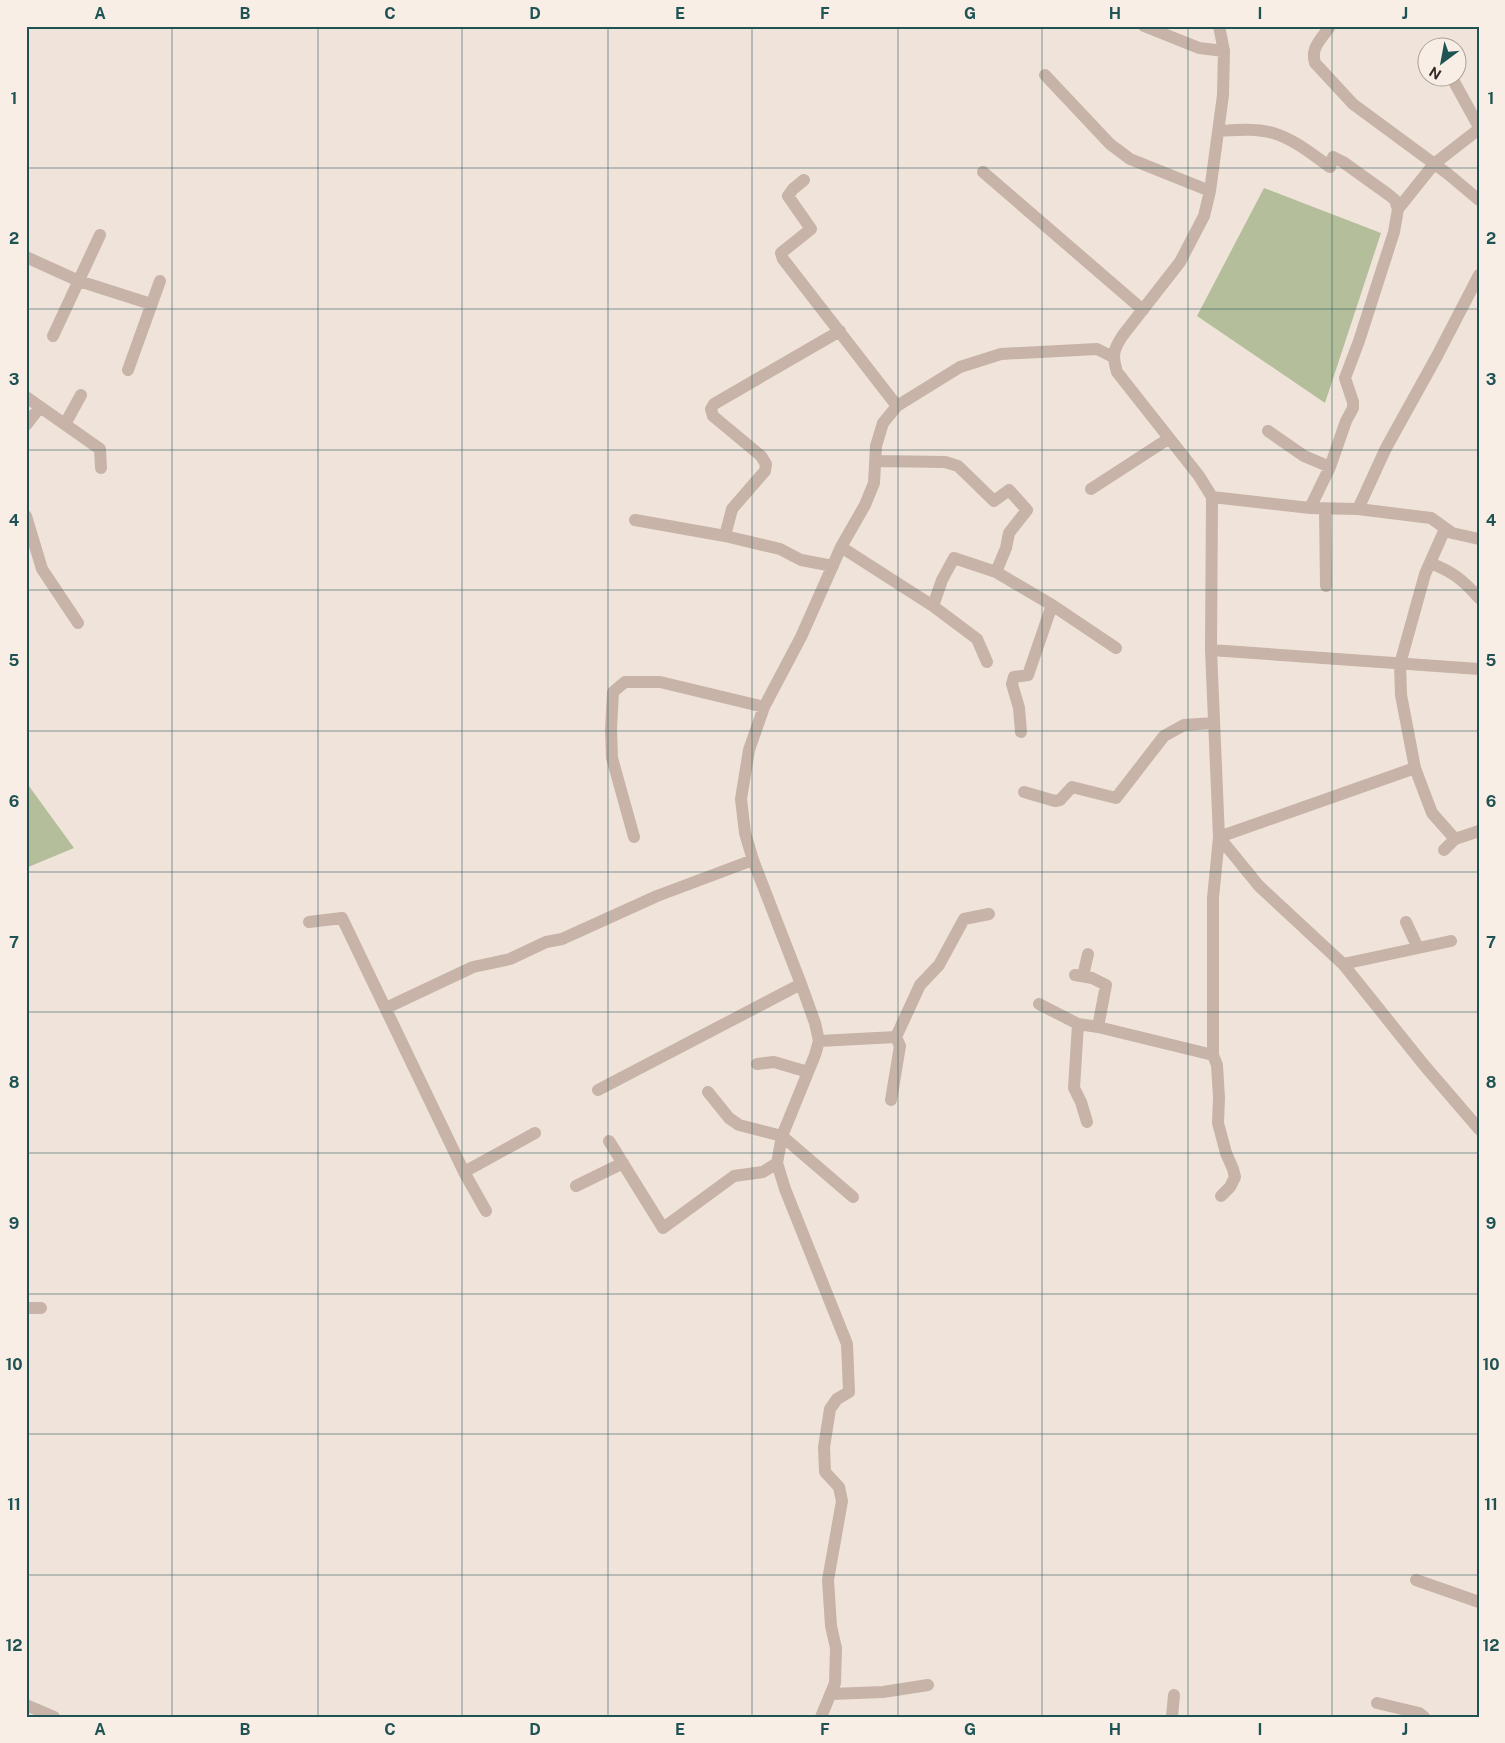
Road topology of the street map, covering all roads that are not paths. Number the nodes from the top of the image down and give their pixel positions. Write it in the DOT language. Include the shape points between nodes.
graph roads {
  1 [pos="1144,26"];
  2 [pos="1219,26"];
  3 [pos="1330,26"];
  4 [pos="1224,51"];
  5 [pos="1045,75"];
  6 [pos="1457,88"];
  7 [pos="1479,128"];
  8 [pos="1218,131"];
  9 [pos="1434,164"];
  10 [pos="983,172"];
  11 [pos="804,180"];
  12 [pos="1210,191"];
  13 [pos="1479,200"];
  14 [pos="1398,209"];
  15 [pos="100,236"];
  16 [pos="26,258"];
  17 [pos="1479,275"];
  18 [pos="79,281"];
  19 [pos="160,281"];
  20 [pos="151,304"];
  21 [pos="1143,310"];
  22 [pos="840,331"];
  23 [pos="54,336"];
  24 [pos="1113,357"];
  25 [pos="128,370"];
  26 [pos="81,396"];
  27 [pos="26,397"];
  28 [pos="897,406"];
  29 [pos="40,407"];
  30 [pos="64,424"];
  31 [pos="26,425"];
  32 [pos="1268,431"];
  33 [pos="1168,439"];
  34 [pos="876,461"];
  35 [pos="1330,467"];
  36 [pos="101,468"];
  37 [pos="1091,489"];
  38 [pos="1212,498"];
  39 [pos="1310,508"];
  40 [pos="1325,509"];
  41 [pos="1358,510"];
  42 [pos="26,516"];
  43 [pos="635,520"];
  44 [pos="1445,529"];
  45 [pos="725,536"];
  46 [pos="1479,539"];
  47 [pos="841,547"];
  48 [pos="1430,563"];
  49 [pos="833,566"];
  50 [pos="996,572"];
  51 [pos="1326,586"];
  52 [pos="1479,598"];
  53 [pos="1052,605"];
  54 [pos="933,606"];
  55 [pos="78,623"];
  56 [pos="1116,648"];
  57 [pos="1211,650"];
  58 [pos="987,662"];
  59 [pos="1400,664"];
  60 [pos="1479,669"];
  61 [pos="764,707"];
  62 [pos="1214,723"];
  63 [pos="1021,732"];
  64 [pos="1415,768"];
  65 [pos="1024,792"];
  66 [pos="1478,833"];
  67 [pos="634,837"];
  68 [pos="1219,837"];
  69 [pos="1455,840"];
  70 [pos="1444,850"];
  71 [pos="753,860"];
  72 [pos="989,914"];
  73 [pos="309,922"];
  74 [pos="1406,922"];
  75 [pos="1451,941"];
  76 [pos="1418,948"];
  77 [pos="1088,954"];
  78 [pos="1343,964"];
  79 [pos="801,984"];
  80 [pos="1039,1004"];
  81 [pos="386,1008"];
  82 [pos="1078,1024"];
  83 [pos="1098,1027"];
  84 [pos="896,1037"];
  85 [pos="818,1041"];
  86 [pos="1213,1055"];
  87 [pos="758,1064"];
  88 [pos="808,1072"];
  89 [pos="598,1090"];
  90 [pos="708,1092"];
  91 [pos="891,1100"];
  92 [pos="1087,1122"];
  93 [pos="1479,1129"];
  94 [pos="535,1133"];
  95 [pos="782,1136"];
  96 [pos="609,1141"];
  97 [pos="623,1163"];
  98 [pos="777,1163"];
  99 [pos="464,1172"];
  100 [pos="576,1186"];
  101 [pos="1221,1196"];
  102 [pos="852,1197"];
  103 [pos="486,1211"];
  104 [pos="26,1308"];
  105 [pos="41,1308"];
  106 [pos="1416,1580"];
  107 [pos="1479,1602"];
  108 [pos="928,1685"];
  109 [pos="831,1694"];
  110 [pos="1174,1695"];
  111 [pos="1377,1704"];
  112 [pos="26,1705"];
  113 [pos="54,1717"];
  114 [pos="821,1717"];
  115 [pos="1172,1717"];
  116 [pos="1424,1717"];
  1 -- 4 [label="street" via="1199,48"];
  2 -- 4 [label="street"];
  3 -- 9 [label="street" via="1315,47 1315,63 1353,104"];
  4 -- 8 [label="street"];
  5 -- 12 [label="street" via="1110,144 1130,159"];
  6 -- 7 [label="street"];
  7 -- 9 [label="street"];
  8 -- 12 [label="street"];
  8 -- 14 [label="street" via="1274,133 1330,167 1334,157 1389,195"];
  9 -- 13 [label="street"];
  9 -- 14 [label="street"];
  10 -- 21 [label="street"];
  11 -- 22 [label="street" via="788,196 811,229 781,252 783,259"];
  12 -- 21 [label="street" via="1204,216 1180,262"];
  14 -- 35 [label="street" via="1394,232 1345,378 1353,408"];
  15 -- 18 [label="street"];
  16 -- 18 [label="street"];
  17 -- 41 [label="street" via="1386,448"];
  18 -- 20 [label="street"];
  18 -- 23 [label="street"];
  19 -- 20 [label="street"];
  20 -- 25 [label="street"];
  21 -- 24 [label="street" via="1115,346"];
  22 -- 28 [label="street"];
  22 -- 45 [label="street" via="714,404 713,416 761,456 766,464 765,471 732,509"];
  24 -- 28 [label="street" via="1097,349 1001,354 960,367"];
  24 -- 33 [label="street" via="1117,372"];
  26 -- 30 [label="street"];
  27 -- 29 [label="street"];
  28 -- 34 [label="street" via="884,423 876,446"];
  29 -- 30 [label="street"];
  29 -- 31 [label="street"];
  30 -- 36 [label="street" via="100,450"];
  32 -- 35 [label="street" via="1304,456"];
  33 -- 37 [label="street"];
  33 -- 38 [label="street" via="1199,476"];
  34 -- 47 [label="street" via="874,483"];
  34 -- 50 [label="street" via="945,462 958,466 994,500 1009,490 1026,510 1009,533"];
  35 -- 39 [label="street"];
  38 -- 39 [label="street"];
  38 -- 57 [label="street"];
  39 -- 40 [label="street"];
  40 -- 41 [label="street"];
  40 -- 51 [label="street"];
  41 -- 44 [label="street" via="1431,518"];
  42 -- 55 [label="street" via="42,569"];
  43 -- 45 [label="street"];
  44 -- 46 [label="street"];
  44 -- 48 [label="street"];
  45 -- 49 [label="street" via="780,549 801,560"];
  47 -- 49 [label="street"];
  47 -- 54 [label="street"];
  48 -- 52 [label="street" via="1450,571"];
  48 -- 59 [label="street"];
  49 -- 61 [label="street"];
  50 -- 53 [label="street"];
  50 -- 54 [label="street" via="954,558"];
  53 -- 56 [label="street"];
  53 -- 63 [label="street" via="1028,675 1014,677 1012,684"];
  54 -- 58 [label="street" via="977,639"];
  57 -- 59 [label="street"];
  57 -- 62 [label="street"];
  59 -- 60 [label="street"];
  59 -- 64 [label="street" via="1401,695"];
  61 -- 67 [label="street" via="660,682 625,682 613,692 612,758"];
  61 -- 71 [label="street" via="749,750 741,799 745,833"];
  62 -- 65 [label="street" via="1184,726 1164,736 1116,798 1072,787 1055,801"];
  62 -- 68 [label="street"];
  64 -- 68 [label="street"];
  64 -- 69 [label="street" via="1432,813"];
  66 -- 69 [label="street"];
  68 -- 78 [label="street" via="1259,886"];
  68 -- 86 [label="street" via="1213,898"];
  69 -- 70 [label="street"];
  71 -- 79 [label="street"];
  71 -- 81 [label="street" via="657,896 510,959 473,966"];
  72 -- 84 [label="street" via="964,919 940,965 920,985"];
  73 -- 81 [label="street" via="342,918"];
  74 -- 76 [label="street"];
  75 -- 76 [label="street"];
  76 -- 78 [label="street"];
  77 -- 83 [label="street" via="1080,975 1106,985"];
  78 -- 93 [label="street"];
  79 -- 85 [label="street"];
  79 -- 89 [label="street"];
  80 -- 82 [label="street"];
  81 -- 99 [label="street"];
  82 -- 83 [label="street"];
  82 -- 92 [label="street" via="1074,1088"];
  83 -- 86 [label="street"];
  84 -- 85 [label="street"];
  84 -- 91 [label="street" via="900,1046"];
  85 -- 88 [label="street"];
  86 -- 101 [label="street" via="1217,1065 1218,1123 1234,1177"];
  87 -- 88 [label="street" via="774,1062"];
  88 -- 95 [label="street"];
  90 -- 95 [label="street" via="739,1125"];
  94 -- 99 [label="street"];
  95 -- 98 [label="street"];
  95 -- 102 [label="street"];
  96 -- 97 [label="street"];
  97 -- 98 [label="street" via="663,1228 734,1176 762,1172"];
  97 -- 100 [label="street"];
  98 -- 109 [label="street" via="847,1344 849,1392 837,1399 830,1409 824,1447 825,1472 839,1487 842,1501 828,1580 836,1648 835,1682"];
  99 -- 103 [label="street"];
  104 -- 105 [label="street"];
  106 -- 107 [label="street"];
  108 -- 109 [label="street" via="883,1692"];
  109 -- 114 [label="street"];
  110 -- 115 [label="street"];
  111 -- 116 [label="street" via="1419,1713"];
  112 -- 113 [label="street"];
}
